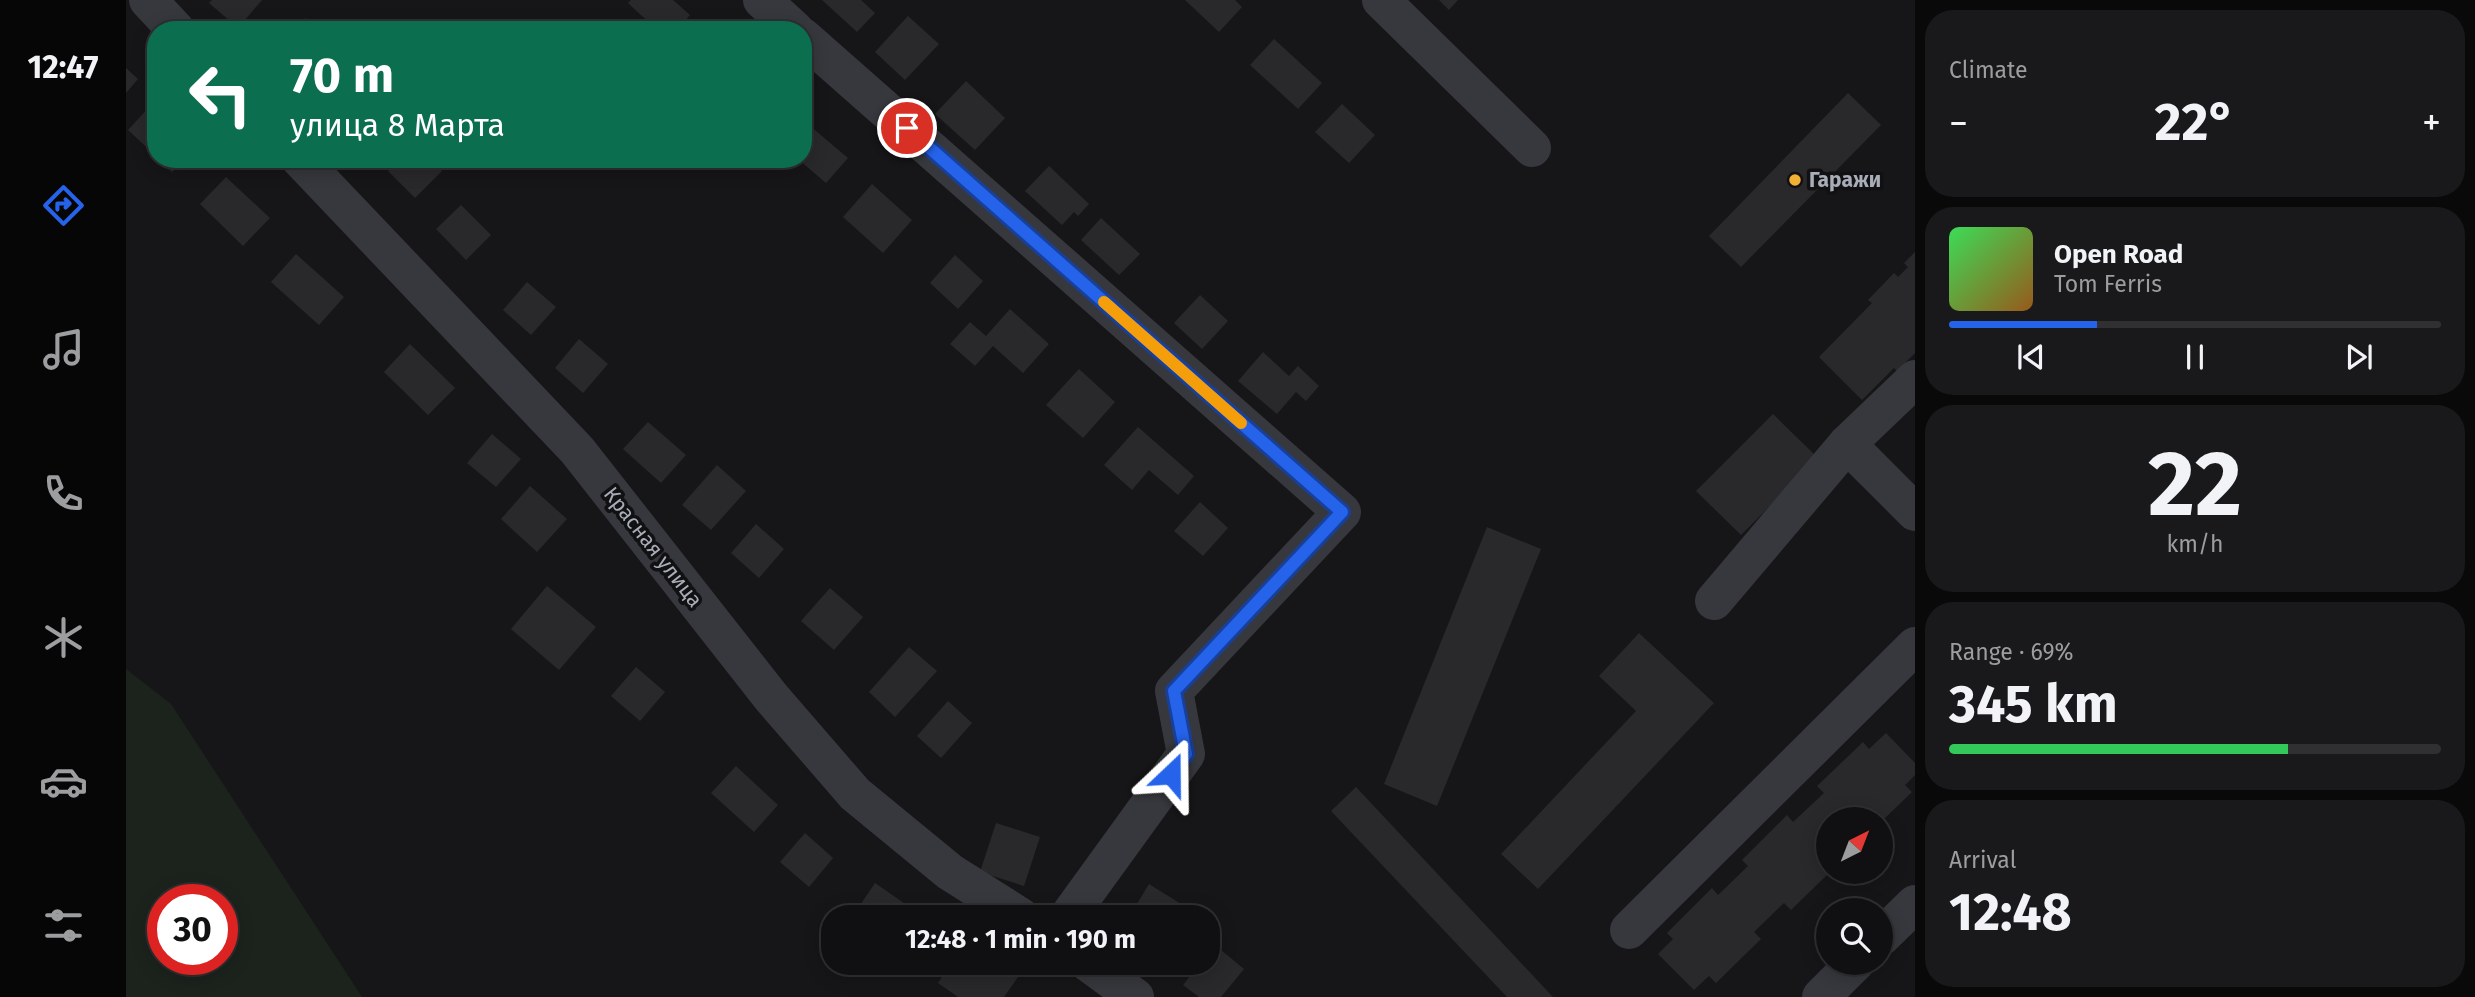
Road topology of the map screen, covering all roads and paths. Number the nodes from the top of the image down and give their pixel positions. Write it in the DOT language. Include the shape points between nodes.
graph roads {
  1 [pos="148,0"];
  2 [pos="762,0"];
  3 [pos="1381,0"];
  4 [pos="168,21"];
  5 [pos="785,21"];
  6 [pos="812,45"];
  7 [pos="1532,148"];
  8 [pos="309,168"];
  9 [pos="1915,379"];
  10 [pos="1847,444"];
  11 [pos="1915,512"];
  12 [pos="1714,601"];
  13 [pos="1915,646"];
  14 [pos="1915,904"];
  15 [pos="1002,905"];
  16 [pos="1077,905"];
  17 [pos="1893,925"];
  18 [pos="1629,930"];
  19 [pos="1105,975"];
  20 [pos="1843,975"];
  21 [pos="1135,997"];
  22 [pos="1821,997"];
  1 -- 4 [label="street"];
  2 -- 5 [label="street"];
  3 -- 7 [label="street"];
  6 -- 16 [label="street" via="1342,512 1174,691 1186,754"];
  8 -- 15 [label="street, Красная улица" via="577,450 771,697 855,794 950,872"];
  9 -- 10 [label="street"];
  10 -- 11 [label="street"];
  10 -- 12 [label="street"];
  13 -- 18 [label="street"];
  14 -- 17 [label="street"];
  19 -- 21 [label="street"];
  20 -- 22 [label="street"];
}
